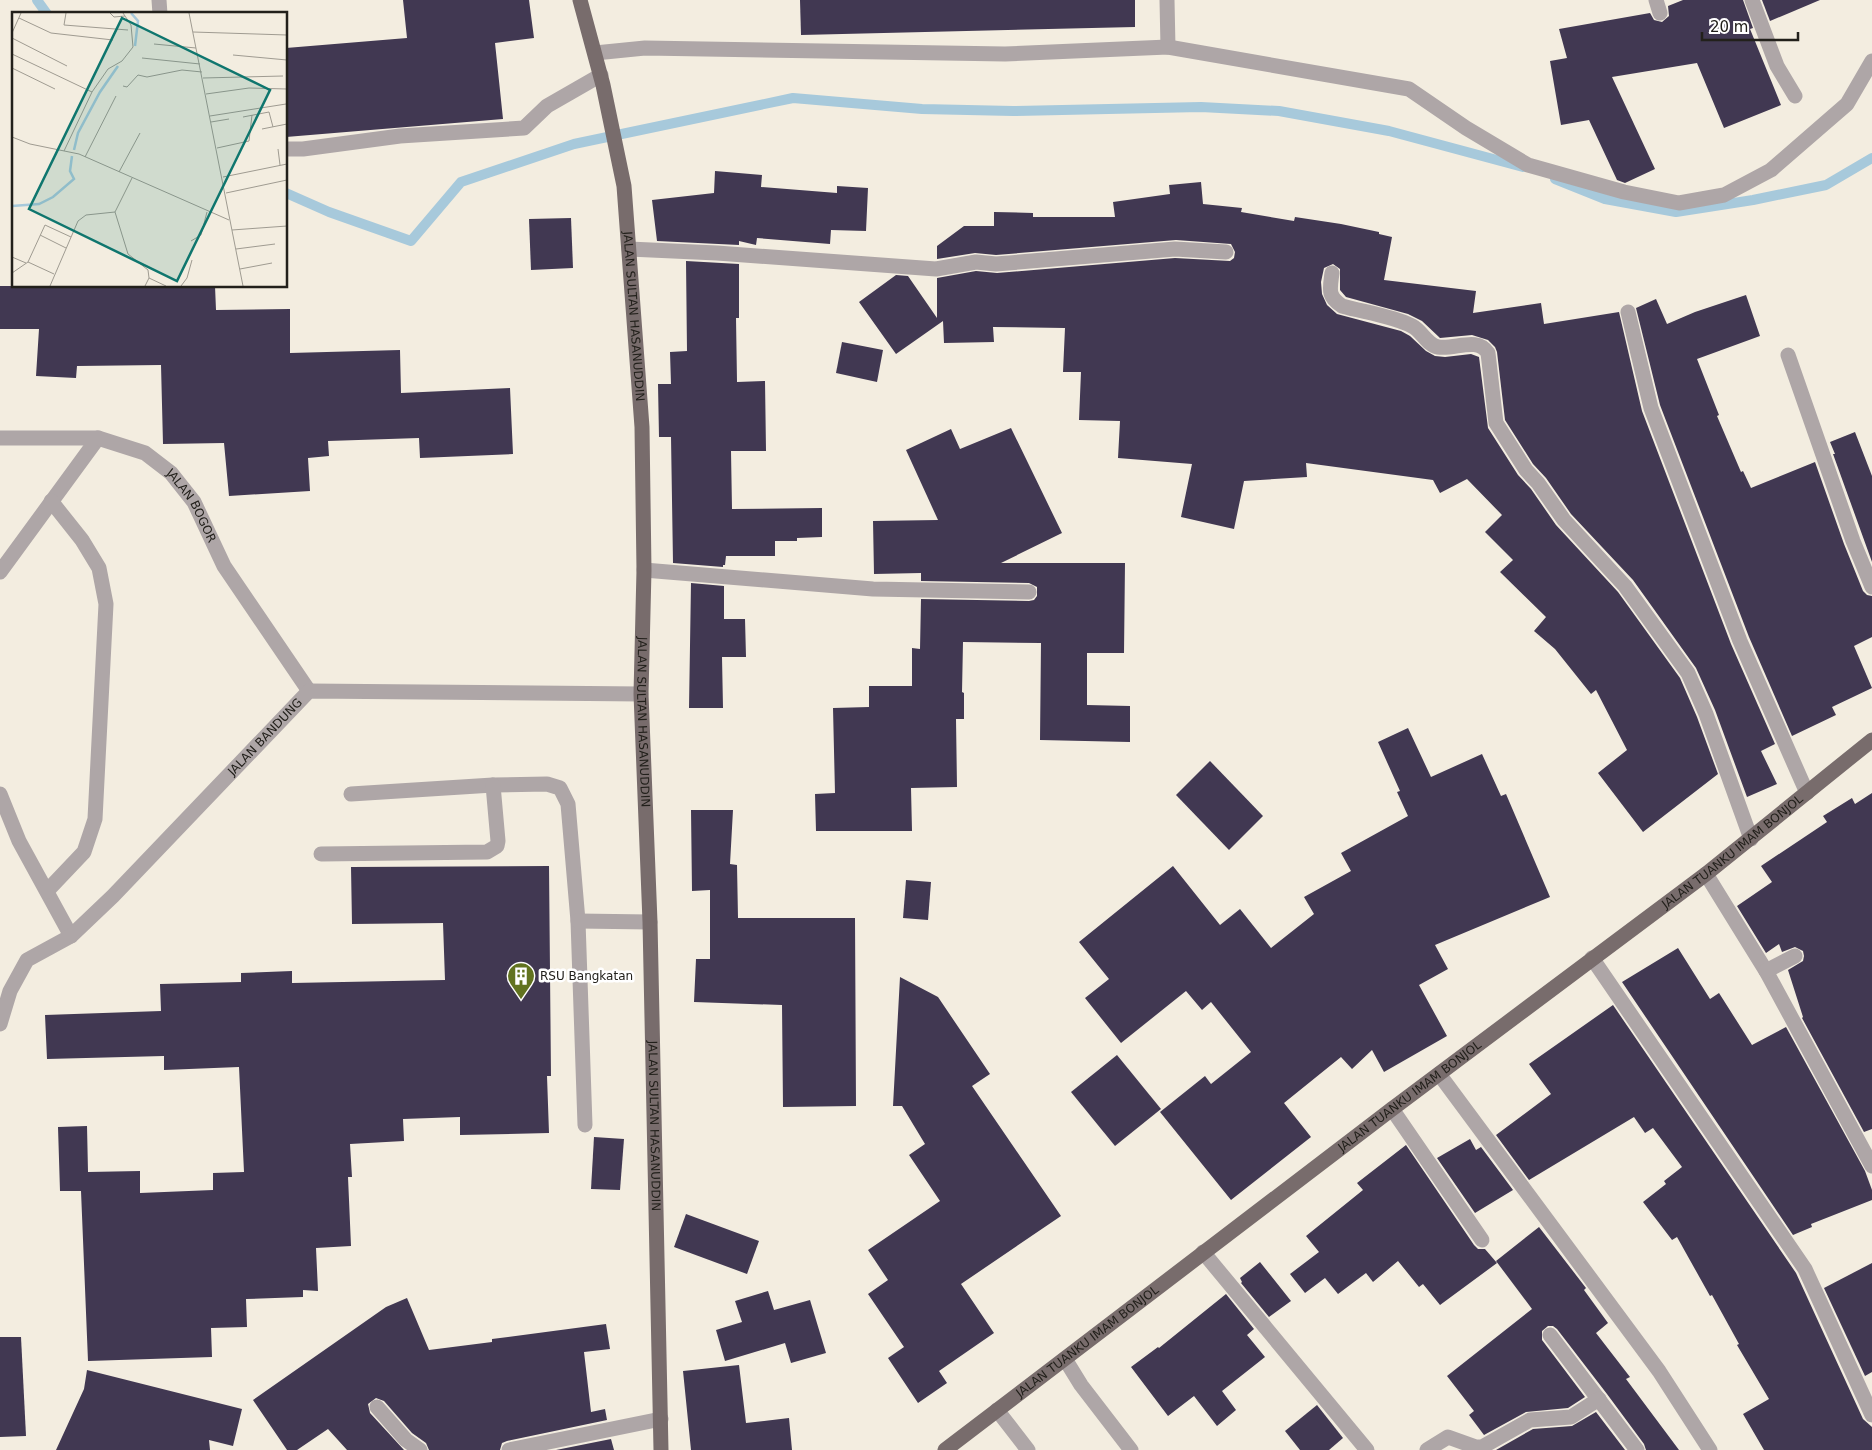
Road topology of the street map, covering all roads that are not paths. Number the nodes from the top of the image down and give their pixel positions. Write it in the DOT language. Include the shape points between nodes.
graph roads {
  1 [pos="580,0"];
  2 [pos="1167,0"];
  3 [pos="1752,0"];
  4 [pos="1168,47"];
  5 [pos="595,53"];
  6 [pos="1872,61"];
  7 [pos="602,80"];
  8 [pos="1795,96"];
  9 [pos="288,148"];
  10 [pos="629,249"];
  11 [pos="1226,252"];
  12 [pos="1332,273"];
  13 [pos="1628,312"];
  14 [pos="1788,355"];
  15 [pos="0,438"];
  16 [pos="98,438"];
  17 [pos="51,501"];
  18 [pos="644,570"];
  19 [pos="0,572"];
  20 [pos="1872,587"];
  21 [pos="1028,592"];
  22 [pos="309,691"];
  23 [pos="641,694"];
  24 [pos="1872,740"];
  25 [pos="493,785"];
  26 [pos="1808,793"];
  27 [pos="0,794"];
  28 [pos="351,794"];
  29 [pos="1751,839"];
  30 [pos="321,854"];
  31 [pos="1706,874"];
  32 [pos="47,891"];
  33 [pos="578,921"];
  34 [pos="650,922"];
  35 [pos="71,936"];
  36 [pos="1795,956"];
  37 [pos="1592,958"];
  38 [pos="1766,971"];
  39 [pos="0,1024"];
  40 [pos="1438,1074"];
  41 [pos="1392,1109"];
  42 [pos="585,1125"];
  43 [pos="1872,1166"];
  44 [pos="1482,1240"];
  45 [pos="1203,1252"];
  46 [pos="1550,1335"];
  47 [pos="1065,1359"];
  48 [pos="1599,1399"];
  49 [pos="377,1407"];
  50 [pos="997,1410"];
  51 [pos="1872,1415"];
  52 [pos="661,1419"];
  53 [pos="420,1450"];
  54 [pos="509,1450"];
  55 [pos="662,1450"];
  56 [pos="945,1450"];
  57 [pos="1028,1450"];
  58 [pos="1132,1450"];
  59 [pos="1367,1450"];
  60 [pos="1427,1450"];
  61 [pos="1637,1450"];
  62 [pos="1710,1450"];
  1 -- 5 [label="main road, JALAN SULTAN HASANUDDIN"];
  2 -- 4 [label="street"];
  3 -- 8 [label="street" via="1777,66"];
  4 -- 5 [label="street" via="1005,54 645,48"];
  4 -- 6 [label="street" via="1409,89 1528,165 1624,192 1679,203 1724,195 1771,170 1847,104"];
  5 -- 7 [label="main road, JALAN SULTAN HASANUDDIN"];
  7 -- 9 [label="street" via="547,106 524,128 400,136 304,149"];
  7 -- 10 [label="main road, JALAN SULTAN HASANUDDIN" via="624,186"];
  10 -- 11 [label="street" via="936,269 976,262 996,264 1175,249"];
  10 -- 18 [label="main road, JALAN SULTAN HASANUDDIN" via="642,427"];
  12 -- 29 [label="street" via="1330,293 1342,306 1404,322 1414,327 1433,346 1477,344 1484,348 1488,354 1496,423 1564,520 1625,586 1688,673"];
  13 -- 26 [label="street" via="1651,408 1740,641"];
  14 -- 20 [label="street"];
  15 -- 16 [label="street, JALAN BOGOR"];
  16 -- 17 [label="street"];
  16 -- 22 [label="street, JALAN BOGOR" via="145,453 172,473 194,502 224,566"];
  17 -- 19 [label="street"];
  17 -- 32 [label="street" via="99,568 106,604 95,819 84,852"];
  18 -- 21 [label="street" via="873,590"];
  18 -- 23 [label="main road, JALAN SULTAN HASANUDDIN"];
  22 -- 23 [label="street, JALAN BANDUNG"];
  22 -- 35 [label="street, JALAN BANDUNG"];
  23 -- 34 [label="main road, JALAN SULTAN HASANUDDIN"];
  24 -- 26 [label="main road, JALAN TUANKU IMAM BONJOL"];
  25 -- 28 [label="street"];
  25 -- 30 [label="street" via="498,841 497,846 487,852"];
  25 -- 33 [label="street" via="547,784 560,788 568,804"];
  26 -- 29 [label="main road, JALAN TUANKU IMAM BONJOL"];
  27 -- 32 [label="street" via="19,841"];
  29 -- 31 [label="main road, JALAN TUANKU IMAM BONJOL"];
  31 -- 37 [label="main road, JALAN TUANKU IMAM BONJOL"];
  31 -- 38 [label="street"];
  32 -- 35 [label="street"];
  33 -- 34 [label="street"];
  33 -- 42 [label="street"];
  34 -- 52 [label="main road, JALAN SULTAN HASANUDDIN"];
  35 -- 39 [label="street, JALAN BANDUNG" via="27,960 10,991"];
  36 -- 38 [label="street"];
  37 -- 40 [label="main road, JALAN TUANKU IMAM BONJOL"];
  37 -- 51 [label="street" via="1805,1269"];
  38 -- 43 [label="street"];
  40 -- 41 [label="main road, JALAN TUANKU IMAM BONJOL"];
  40 -- 62 [label="street" via="1659,1371"];
  41 -- 44 [label="street"];
  41 -- 45 [label="main road, JALAN TUANKU IMAM BONJOL"];
  45 -- 47 [label="main road, JALAN TUANKU IMAM BONJOL"];
  45 -- 59 [label="street"];
  46 -- 48 [label="street"];
  47 -- 50 [label="main road, JALAN TUANKU IMAM BONJOL"];
  47 -- 58 [label="street" via="1081,1385"];
  48 -- 60 [label="street" via="1571,1417 1530,1420 1482,1447 1448,1437"];
  48 -- 61 [label="street"];
  49 -- 53 [label="street" via="406,1440"];
  50 -- 56 [label="main road, JALAN TUANKU IMAM BONJOL"];
  50 -- 57 [label="street"];
  52 -- 54 [label="street"];
  52 -- 55 [label="main road, JALAN SULTAN HASANUDDIN"];
}
